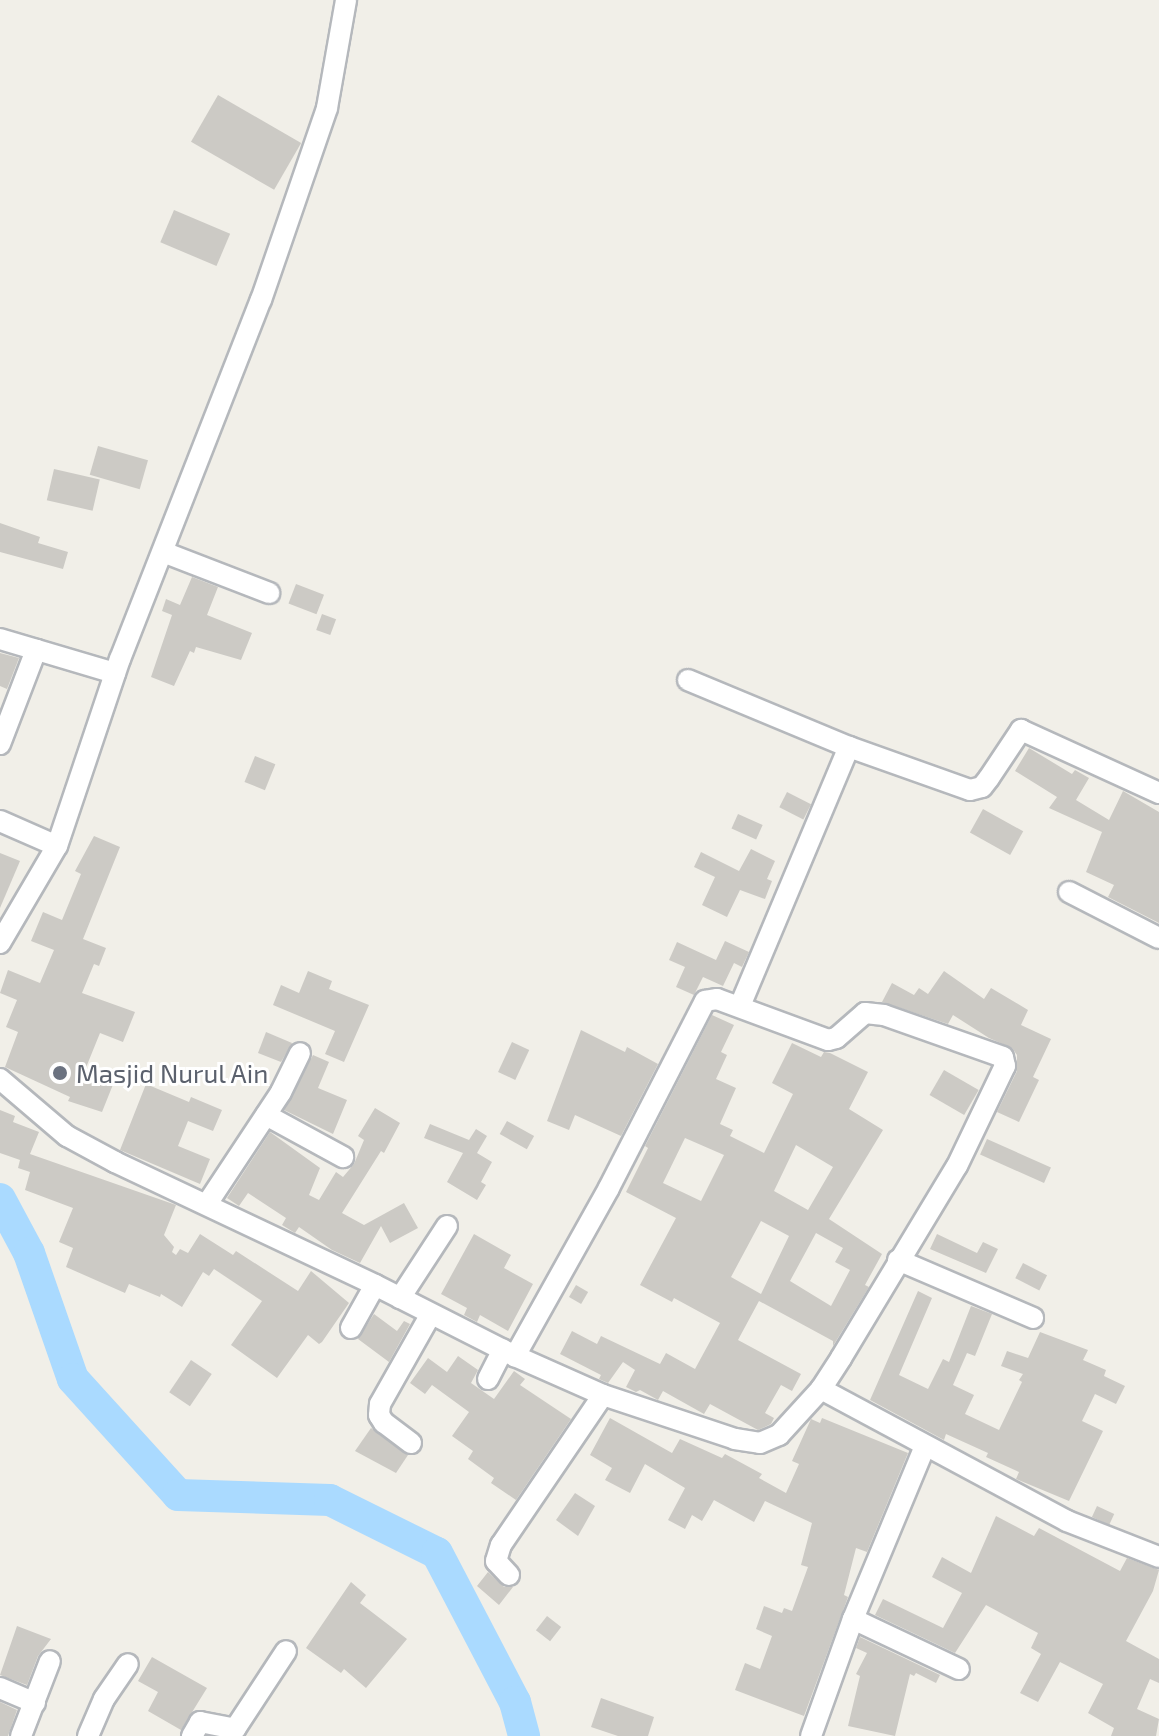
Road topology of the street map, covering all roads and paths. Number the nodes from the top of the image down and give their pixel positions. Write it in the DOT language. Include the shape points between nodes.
graph roads {
  1 [pos="346,0"];
  2 [pos="163,552"];
  3 [pos="269,593"];
  4 [pos="0,639"];
  5 [pos="36,650"];
  6 [pos="115,673"];
  7 [pos="688,680"];
  8 [pos="0,744"];
  9 [pos="849,747"];
  10 [pos="1159,793"];
  11 [pos="0,821"];
  12 [pos="57,846"];
  13 [pos="1069,892"];
  14 [pos="1159,938"];
  15 [pos="0,943"];
  16 [pos="740,1006"];
  17 [pos="300,1053"];
  18 [pos="0,1079"];
  19 [pos="266,1115"];
  20 [pos="343,1157"];
  21 [pos="207,1204"];
  22 [pos="447,1226"];
  23 [pos="898,1260"];
  24 [pos="375,1285"];
  25 [pos="400,1298"];
  26 [pos="431,1314"];
  27 [pos="1033,1318"];
  28 [pos="351,1328"];
  29 [pos="509,1353"];
  30 [pos="488,1379"];
  31 [pos="821,1389"];
  32 [pos="603,1395"];
  33 [pos="411,1443"];
  34 [pos="925,1446"];
  35 [pos="1159,1557"];
  36 [pos="509,1575"];
  37 [pos="853,1619"];
  38 [pos="286,1651"];
  39 [pos="50,1661"];
  40 [pos="128,1664"];
  41 [pos="959,1669"];
  42 [pos="0,1688"];
  43 [pos="35,1703"];
  44 [pos="21,1736"];
  45 [pos="88,1736"];
  46 [pos="192,1736"];
  47 [pos="811,1736"];
  1 -- 2 [label="street" via="315,148"];
  2 -- 3 [label="street"];
  2 -- 6 [label="street"];
  4 -- 5 [label="street"];
  5 -- 6 [label="street"];
  5 -- 8 [label="street"];
  6 -- 12 [label="street"];
  7 -- 9 [label="street"];
  9 -- 10 [label="street" via="970,790 982,787 1021,730 1030,731"];
  9 -- 16 [label="street"];
  11 -- 12 [label="street"];
  12 -- 15 [label="street"];
  13 -- 14 [label="street"];
  16 -- 23 [label="street" via="828,1040 865,1013 884,1015 1003,1057 1005,1066 957,1166"];
  16 -- 29 [label="street" via="705,1001 609,1188"];
  17 -- 19 [label="street"];
  18 -- 21 [label="street" via="67,1136"];
  19 -- 20 [label="street"];
  19 -- 21 [label="street"];
  21 -- 24 [label="street"];
  22 -- 25 [label="street"];
  23 -- 27 [label="street"];
  23 -- 31 [label="street"];
  24 -- 25 [label="street"];
  24 -- 28 [label="street"];
  25 -- 26 [label="street"];
  26 -- 29 [label="street"];
  26 -- 33 [label="street" via="380,1404 384,1423"];
  29 -- 30 [label="street"];
  29 -- 32 [label="street"];
  31 -- 32 [label="street" via="779,1435 760,1443"];
  31 -- 34 [label="street"];
  32 -- 36 [label="street" via="501,1545 496,1561"];
  34 -- 35 [label="street" via="1067,1521"];
  34 -- 37 [label="street"];
  37 -- 41 [label="street"];
  37 -- 47 [label="street"];
  38 -- 46 [label="street" via="235,1729 200,1722"];
  39 -- 43 [label="street"];
  40 -- 45 [label="street"];
  42 -- 43 [label="street"];
  43 -- 44 [label="street"];
}
